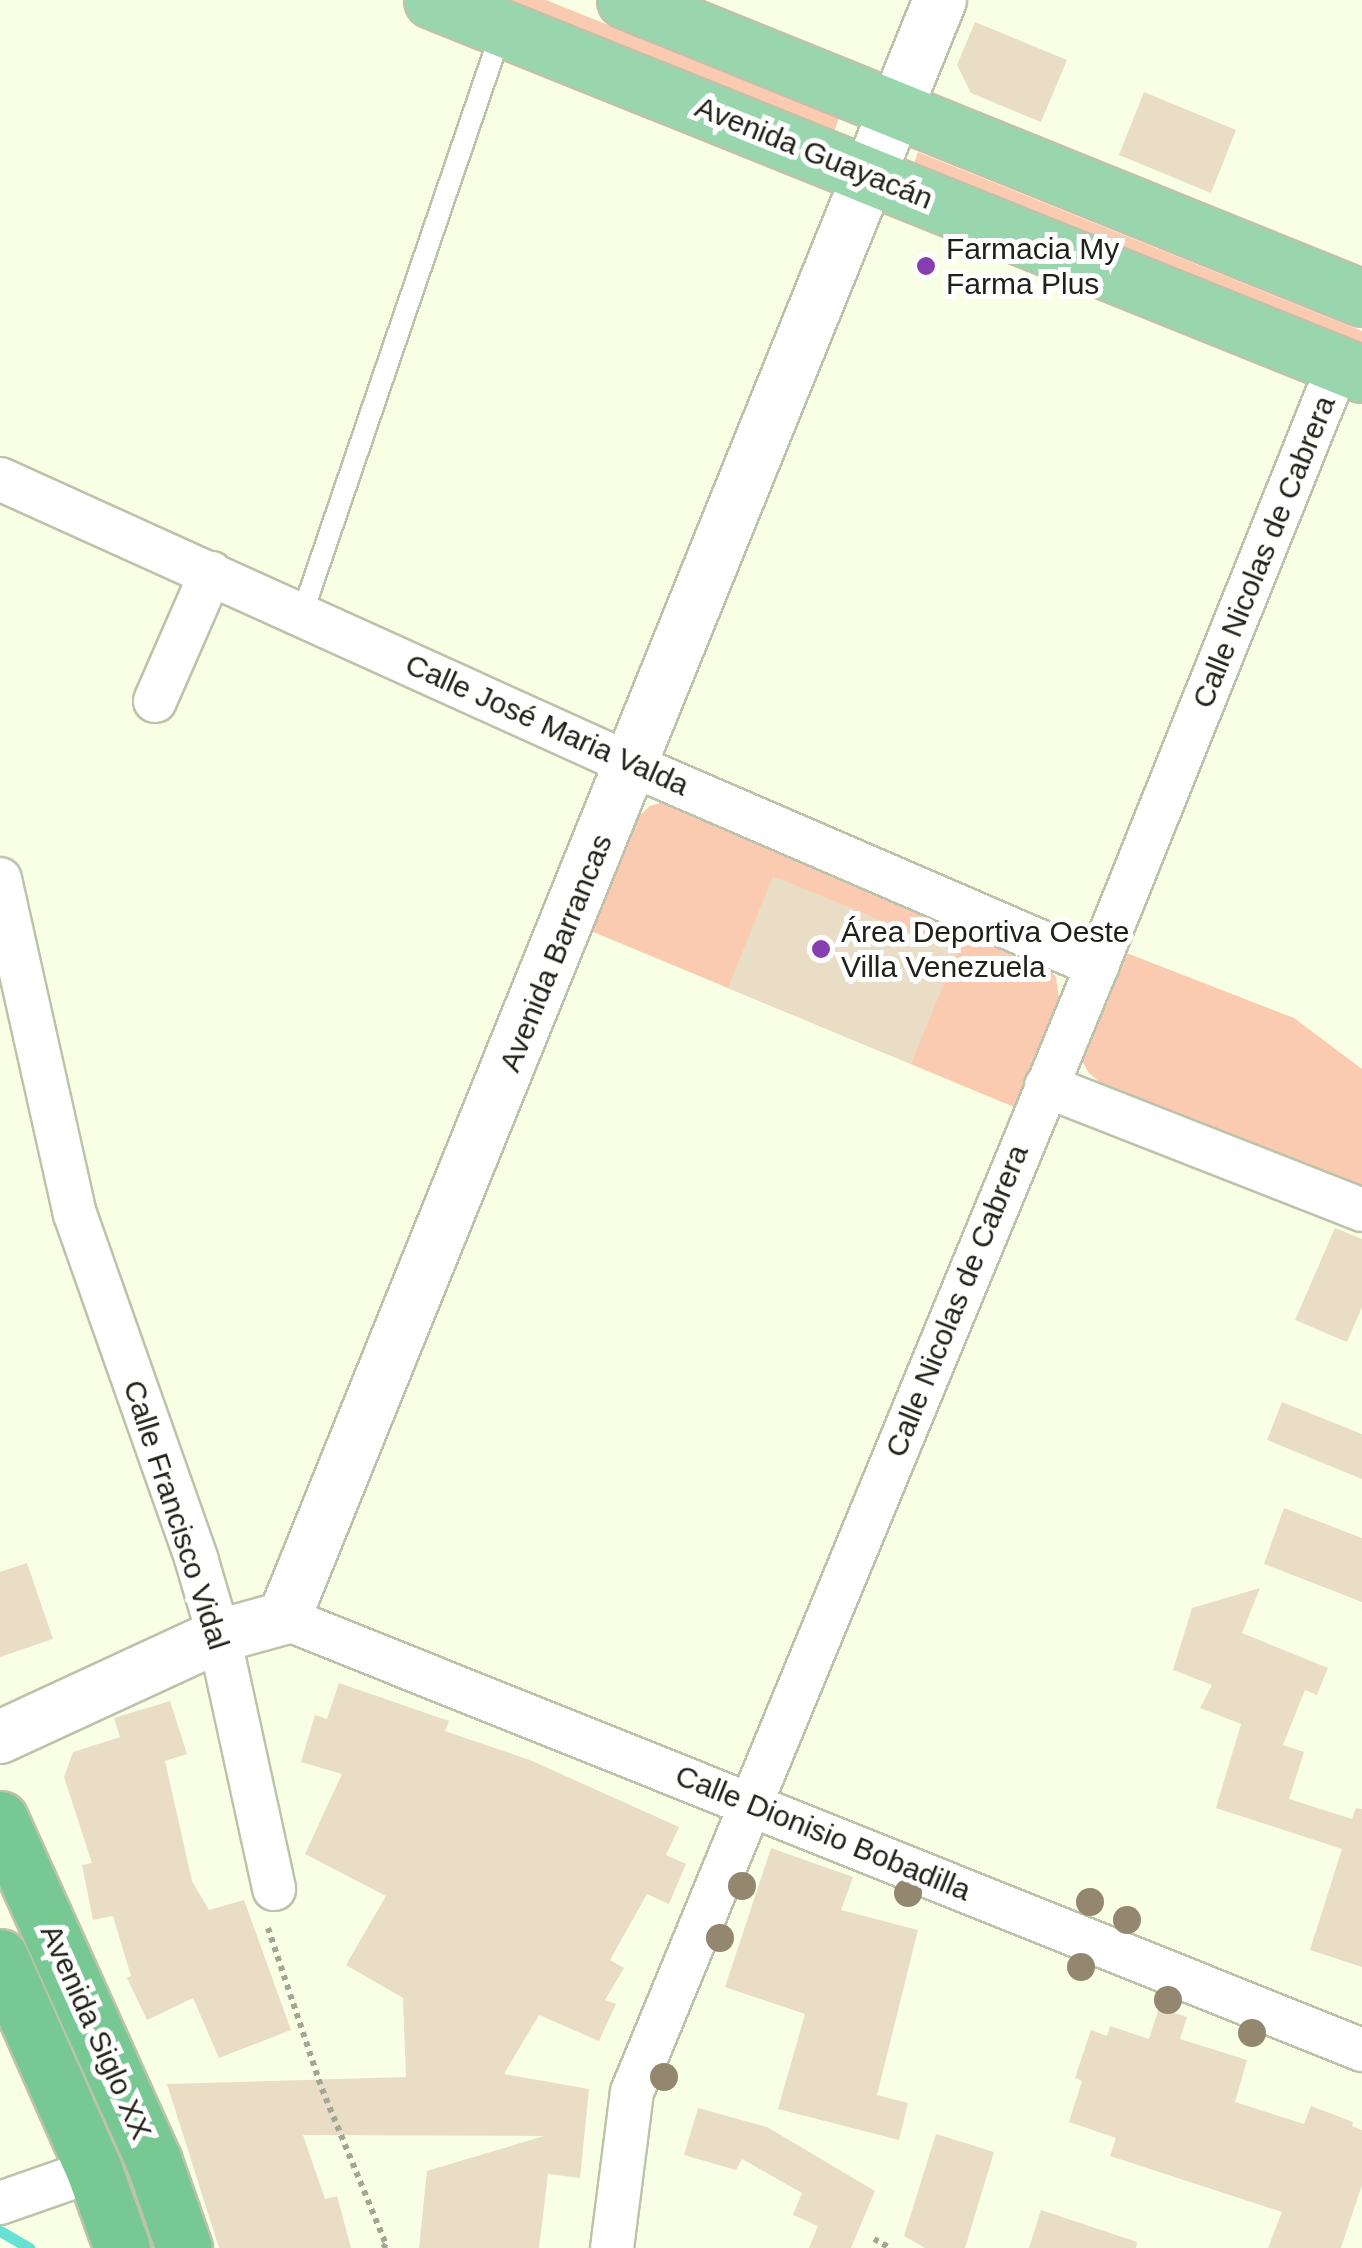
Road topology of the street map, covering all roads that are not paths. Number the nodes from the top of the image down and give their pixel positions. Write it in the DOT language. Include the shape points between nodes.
graph roads {
  1 [pos="432,0"];
  2 [pos="625,0"];
  3 [pos="940,0"];
  4 [pos="503,28"];
  5 [pos="893,108"];
  6 [pos="866,174"];
  7 [pos="1362,298"];
  8 [pos="1350,369"];
  9 [pos="0,479"];
  10 [pos="211,574"];
  11 [pos="302,614"];
  12 [pos="154,702"];
  13 [pos="632,765"];
  14 [pos="0,879"];
  15 [pos="1097,966"];
  16 [pos="1046,1086"];
  17 [pos="1362,1210"];
  18 [pos="284,1618"];
  19 [pos="219,1636"];
  20 [pos="0,1736"];
  21 [pos="750,1803"];
  22 [pos="0,1819"];
  23 [pos="274,1889"];
  24 [pos="0,1956"];
  25 [pos="1362,2050"];
  26 [pos="94,2170"];
  27 [pos="0,2203"];
  28 [pos="122,2248"];
  29 [pos="184,2248"];
  30 [pos="612,2248"];
  1 -- 4 [label="main road, Avenida Guayacán"];
  2 -- 5 [label="main road"];
  3 -- 5 [label="street, Avenida Barrancas"];
  4 -- 6 [label="main road, Avenida Guayacán"];
  4 -- 11 [label="lane"];
  5 -- 6 [label="street, Avenida Barrancas"];
  5 -- 7 [label="main road"];
  6 -- 8 [label="main road, Avenida Guayacán"];
  6 -- 13 [label="street, Avenida Barrancas"];
  8 -- 15 [label="street, Calle Nicolas de Cabrera"];
  9 -- 10 [label="street, Calle José Maria Valda"];
  10 -- 11 [label="street, Calle José Maria Valda"];
  10 -- 12 [label="street"];
  11 -- 13 [label="street, Calle José Maria Valda"];
  13 -- 15 [label="street, Calle José Maria Valda"];
  13 -- 18 [label="street, Avenida Barrancas"];
  14 -- 19 [label="street, Calle Francisco Vidal" via="76,1214"];
  15 -- 16 [label="street, Calle Nicolas de Cabrera"];
  16 -- 17 [label="street"];
  16 -- 21 [label="street, Calle Nicolas de Cabrera"];
  18 -- 19 [label="street"];
  18 -- 21 [label="street, Calle Dionisio Bobadilla"];
  19 -- 20 [label="street"];
  19 -- 23 [label="street, Calle Francisco Vidal"];
  21 -- 25 [label="street, Calle Dionisio Bobadilla"];
  21 -- 30 [label="street, Calle Nicolas de Cabrera" via="632,2092"];
  22 -- 29 [label="highway, Avenida Siglo XX" via="154,2162"];
  24 -- 26 [label="highway, Avenida Siglo XX"];
  26 -- 27 [label="street"];
  26 -- 28 [label="highway, Avenida Siglo XX"];
}
